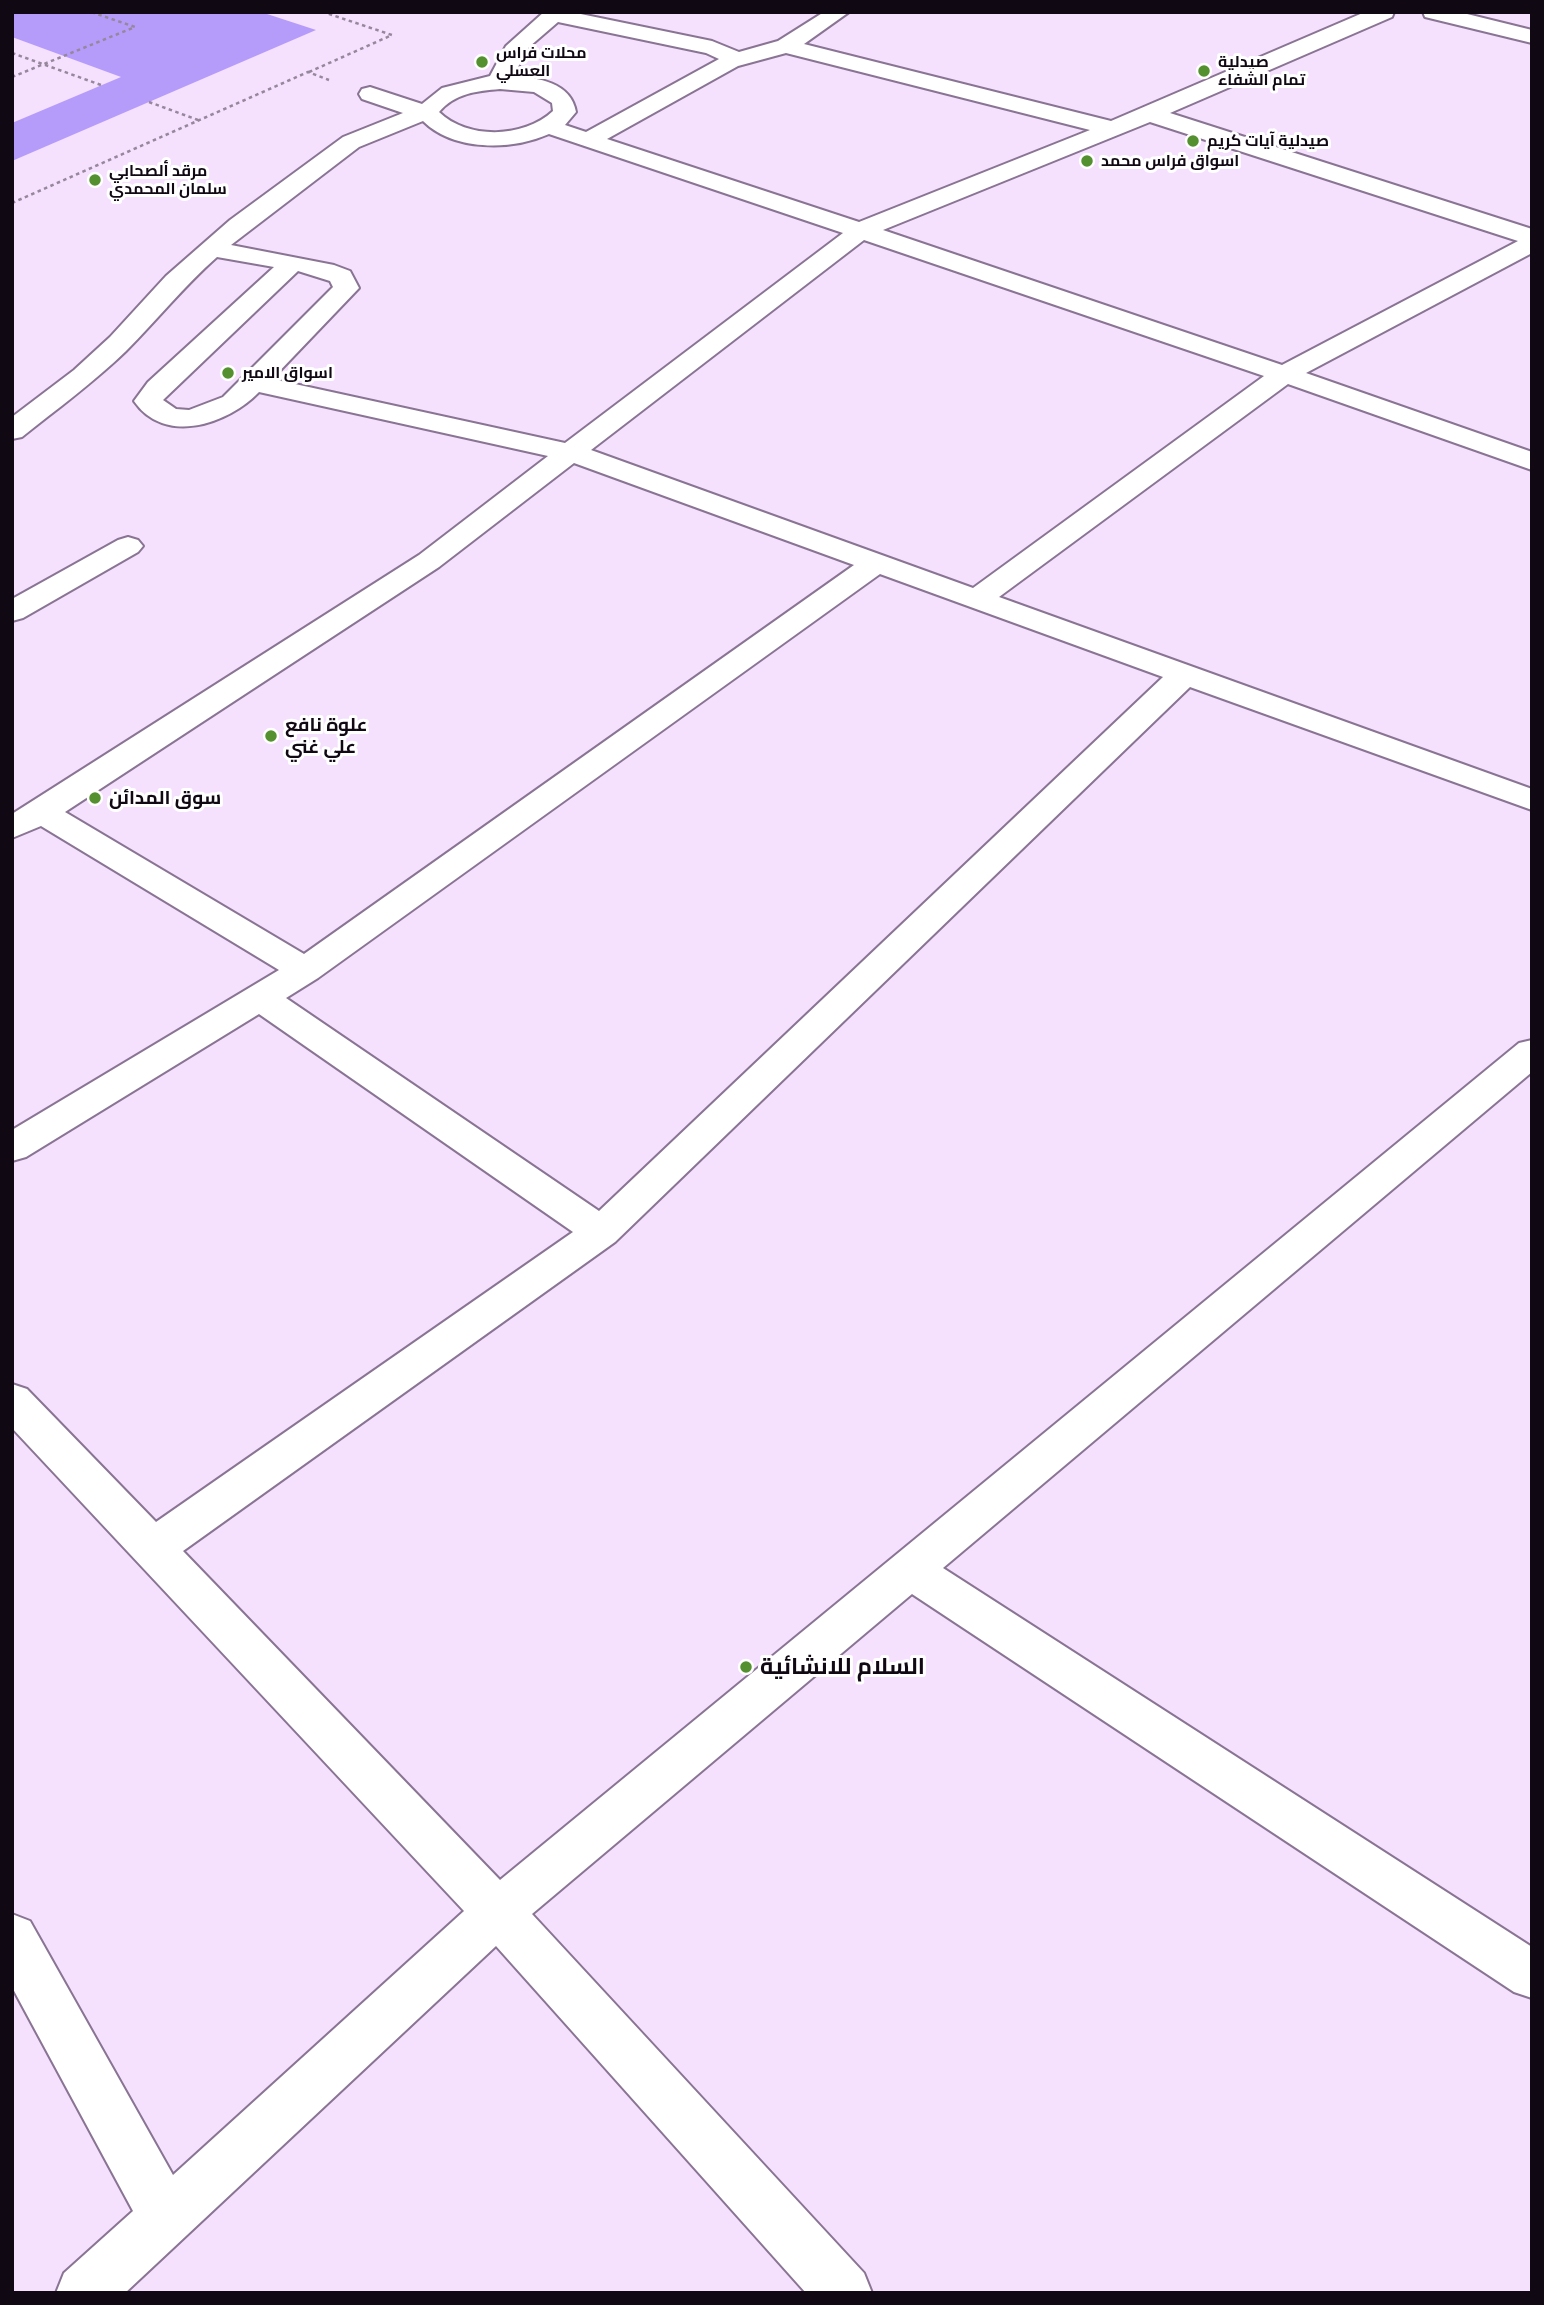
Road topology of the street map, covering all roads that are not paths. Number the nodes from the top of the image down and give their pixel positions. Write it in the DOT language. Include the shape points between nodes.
graph roads {
  1 [pos="839,12"];
  2 [pos="1384,12"];
  3 [pos="1433,12"];
  4 [pos="556,13"];
  5 [pos="1532,37"];
  6 [pos="786,46"];
  7 [pos="730,61"];
  8 [pos="500,82"];
  9 [pos="370,94"];
  10 [pos="427,113"];
  11 [pos="1149,114"];
  12 [pos="549,127"];
  13 [pos="1114,129"];
  14 [pos="587,140"];
  15 [pos="863,229"];
  16 [pos="1532,237"];
  17 [pos="1532,243"];
  18 [pos="211,249"];
  19 [pos="291,264"];
  20 [pos="1286,373"];
  21 [pos="255,383"];
  22 [pos="12,431"];
  23 [pos="572,453"];
  24 [pos="1532,462"];
  25 [pos="128,545"];
  26 [pos="876,563"];
  27 [pos="977,599"];
  28 [pos="12,612"];
  29 [pos="1184,675"];
  30 [pos="1532,800"];
  31 [pos="27,820"];
  32 [pos="305,970"];
  33 [pos="261,997"];
  34 [pos="1532,1052"];
  35 [pos="12,1148"];
  36 [pos="601,1232"];
  37 [pos="12,1400"];
  38 [pos="153,1548"];
  39 [pos="910,1569"];
  40 [pos="498,1912"];
  41 [pos="12,1937"];
  42 [pos="1532,1975"];
  43 [pos="166,2217"];
  44 [pos="84,2293"];
  45 [pos="844,2293"];
  1 -- 6 [label="street"];
  2 -- 11 [label="street"];
  3 -- 5 [label="street"];
  4 -- 7 [label="street" via="723,51"];
  4 -- 8 [label="street" via="503,65"];
  6 -- 7 [label="street"];
  6 -- 13 [label="street"];
  7 -- 14 [label="street"];
  8 -- 10 [label="street" via="443,95"];
  8 -- 12 [label="street" via="536,86 560,97 565,112"];
  9 -- 10 [label="street"];
  10 -- 12 [label="street" via="441,128 473,137 513,137"];
  10 -- 18 [label="street" via="351,142"];
  11 -- 13 [label="street"];
  11 -- 16 [label="street"];
  12 -- 14 [label="street"];
  13 -- 15 [label="street"];
  14 -- 15 [label="street"];
  15 -- 20 [label="street"];
  15 -- 23 [label="street"];
  17 -- 20 [label="street"];
  18 -- 19 [label="street"];
  18 -- 22 [label="street" via="110,351"];
  19 -- 21 [label="street" via="341,276 346,288"];
  19 -- 21 [label="street" via="148,401 156,412 185,419 212,415"];
  20 -- 24 [label="street"];
  20 -- 27 [label="street"];
  21 -- 23 [label="street"];
  23 -- 26 [label="street"];
  23 -- 31 [label="street" via="429,561"];
  25 -- 28 [label="street"];
  26 -- 27 [label="street"];
  26 -- 32 [label="street"];
  27 -- 29 [label="street"];
  29 -- 30 [label="street"];
  29 -- 36 [label="street"];
  31 -- 32 [label="street"];
  32 -- 33 [label="street"];
  33 -- 35 [label="street"];
  33 -- 36 [label="street"];
  34 -- 39 [label="street"];
  36 -- 38 [label="street"];
  37 -- 38 [label="street"];
  38 -- 40 [label="street"];
  39 -- 40 [label="street"];
  39 -- 42 [label="street"];
  40 -- 43 [label="street"];
  40 -- 45 [label="street"];
  41 -- 43 [label="street"];
  43 -- 44 [label="street"];
}
